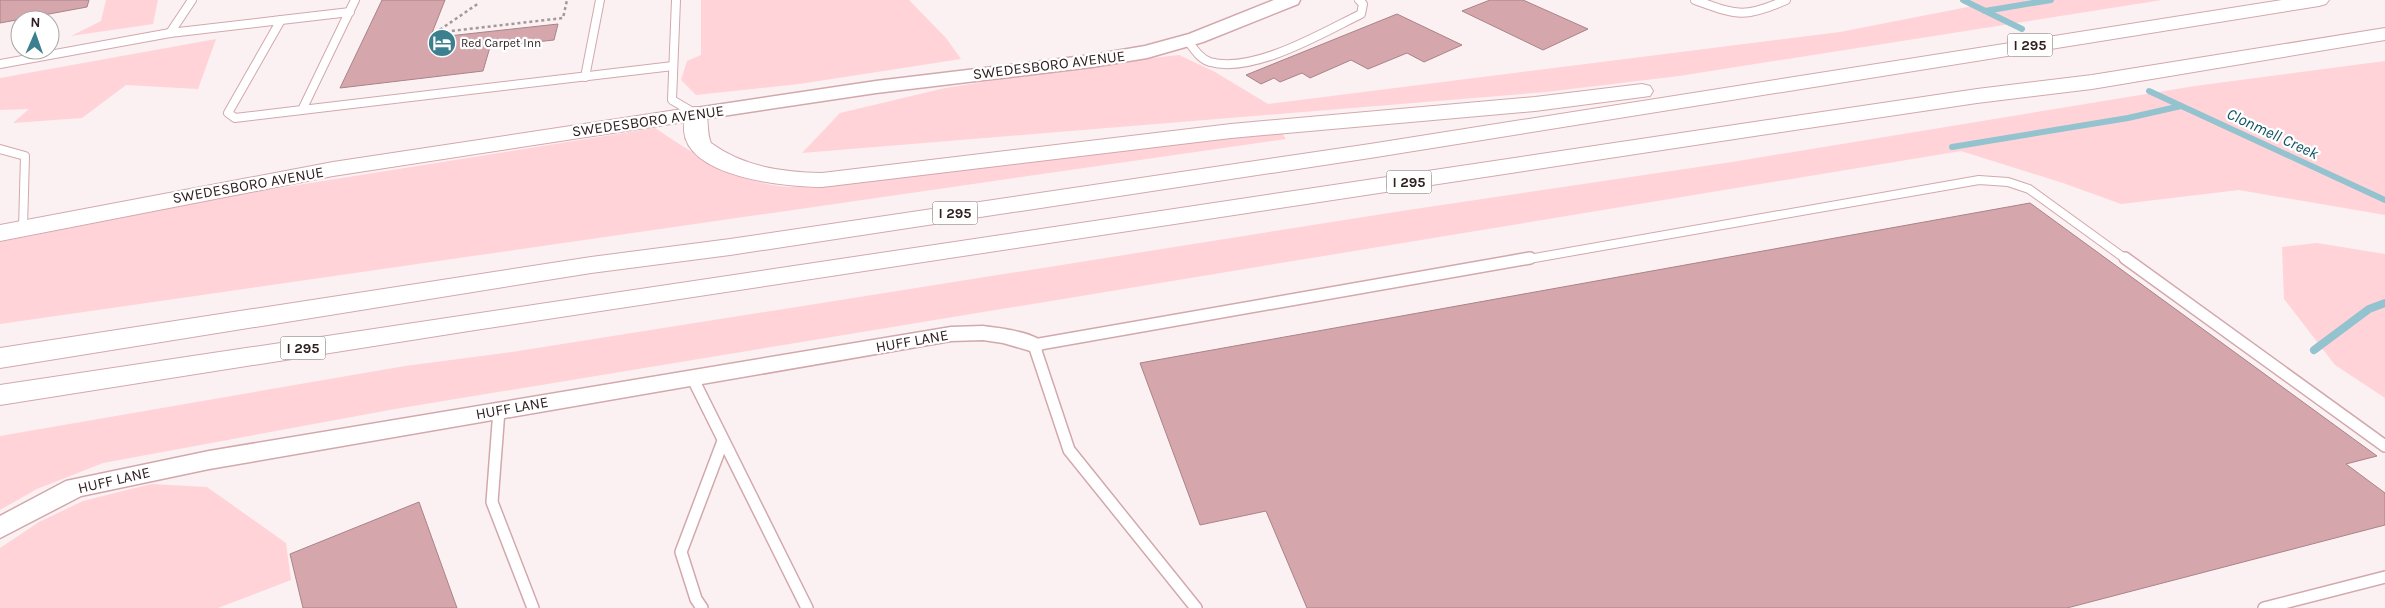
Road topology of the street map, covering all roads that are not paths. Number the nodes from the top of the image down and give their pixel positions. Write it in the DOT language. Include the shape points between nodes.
graph roads {
  1 [pos="192,0"];
  2 [pos="356,0"];
  3 [pos="600,0"];
  4 [pos="676,0"];
  5 [pos="1292,0"];
  6 [pos="1359,0"];
  7 [pos="1694,0"];
  8 [pos="1786,0"];
  9 [pos="2319,0"];
  10 [pos="350,12"];
  11 [pos="281,20"];
  12 [pos="170,33"];
  13 [pos="2385,34"];
  14 [pos="1188,41"];
  15 [pos="2385,48"];
  16 [pos="2212,63"];
  17 [pos="0,64"];
  18 [pos="1910,64"];
  19 [pos="673,66"];
  20 [pos="585,76"];
  21 [pos="302,110"];
  22 [pos="696,114"];
  23 [pos="0,149"];
  24 [pos="23,228"];
  25 [pos="0,233"];
  26 [pos="607,301"];
  27 [pos="1034,345"];
  28 [pos="0,358"];
  29 [pos="692,377"];
  30 [pos="0,395"];
  31 [pos="499,410"];
  32 [pos="0,414"];
  33 [pos="723,441"];
  34 [pos="2385,446"];
  35 [pos="0,528"];
  36 [pos="2385,577"];
  37 [pos="533,608"];
  38 [pos="702,608"];
  39 [pos="807,608"];
  40 [pos="1196,608"];
  41 [pos="2264,608"];
  1 -- 12 [label="lane"];
  2 -- 10 [label="lane"];
  3 -- 20 [label="lane"];
  4 -- 19 [label="lane"];
  5 -- 14 [label="street, SWEDESBORO AVENUE"];
  6 -- 14 [label="lane" via="1363,4 1361,14 1286,49 1236,64 1209,62"];
  7 -- 8 [label="lane" via="1734,14 1761,11"];
  9 -- 18 [label="main road, I 295"];
  10 -- 11 [label="lane"];
  10 -- 21 [label="lane"];
  11 -- 12 [label="lane"];
  11 -- 21 [label="lane" via="228,113 235,118"];
  12 -- 17 [label="lane"];
  13 -- 16 [label="main road, I 295"];
  14 -- 22 [label="street, SWEDESBORO AVENUE" via="1111,58 936,78"];
  15 -- 16 [label="main road"];
  16 -- 26 [label="main road, I 295"];
  18 -- 22 [label="main road" via="1700,83 1534,104 1231,131 822,180 772,176 730,165 702,148 696,133"];
  18 -- 28 [label="main road, I 295" via="1370,151 739,246 591,265"];
  19 -- 20 [label="lane"];
  19 -- 22 [label="lane" via="672,100"];
  20 -- 21 [label="lane"];
  22 -- 24 [label="main road, SWEDESBORO AVENUE" via="333,169"];
  23 -- 24 [label="lane" via="25,156"];
  24 -- 25 [label="main road, SWEDESBORO AVENUE"];
  26 -- 30 [label="main road, I 295"];
  26 -- 32 [label="main road"];
  27 -- 29 [label="street, HUFF LANE" via="1009,336 978,331"];
  27 -- 34 [label="lane" via="1979,180 2008,182 2029,189"];
  27 -- 40 [label="lane" via="1069,450"];
  29 -- 31 [label="street, HUFF LANE"];
  29 -- 33 [label="lane"];
  31 -- 35 [label="street, HUFF LANE" via="209,460 75,488"];
  31 -- 37 [label="lane" via="492,502"];
  33 -- 38 [label="lane" via="681,552"];
  33 -- 39 [label="lane"];
  36 -- 41 [label="lane"];
}
